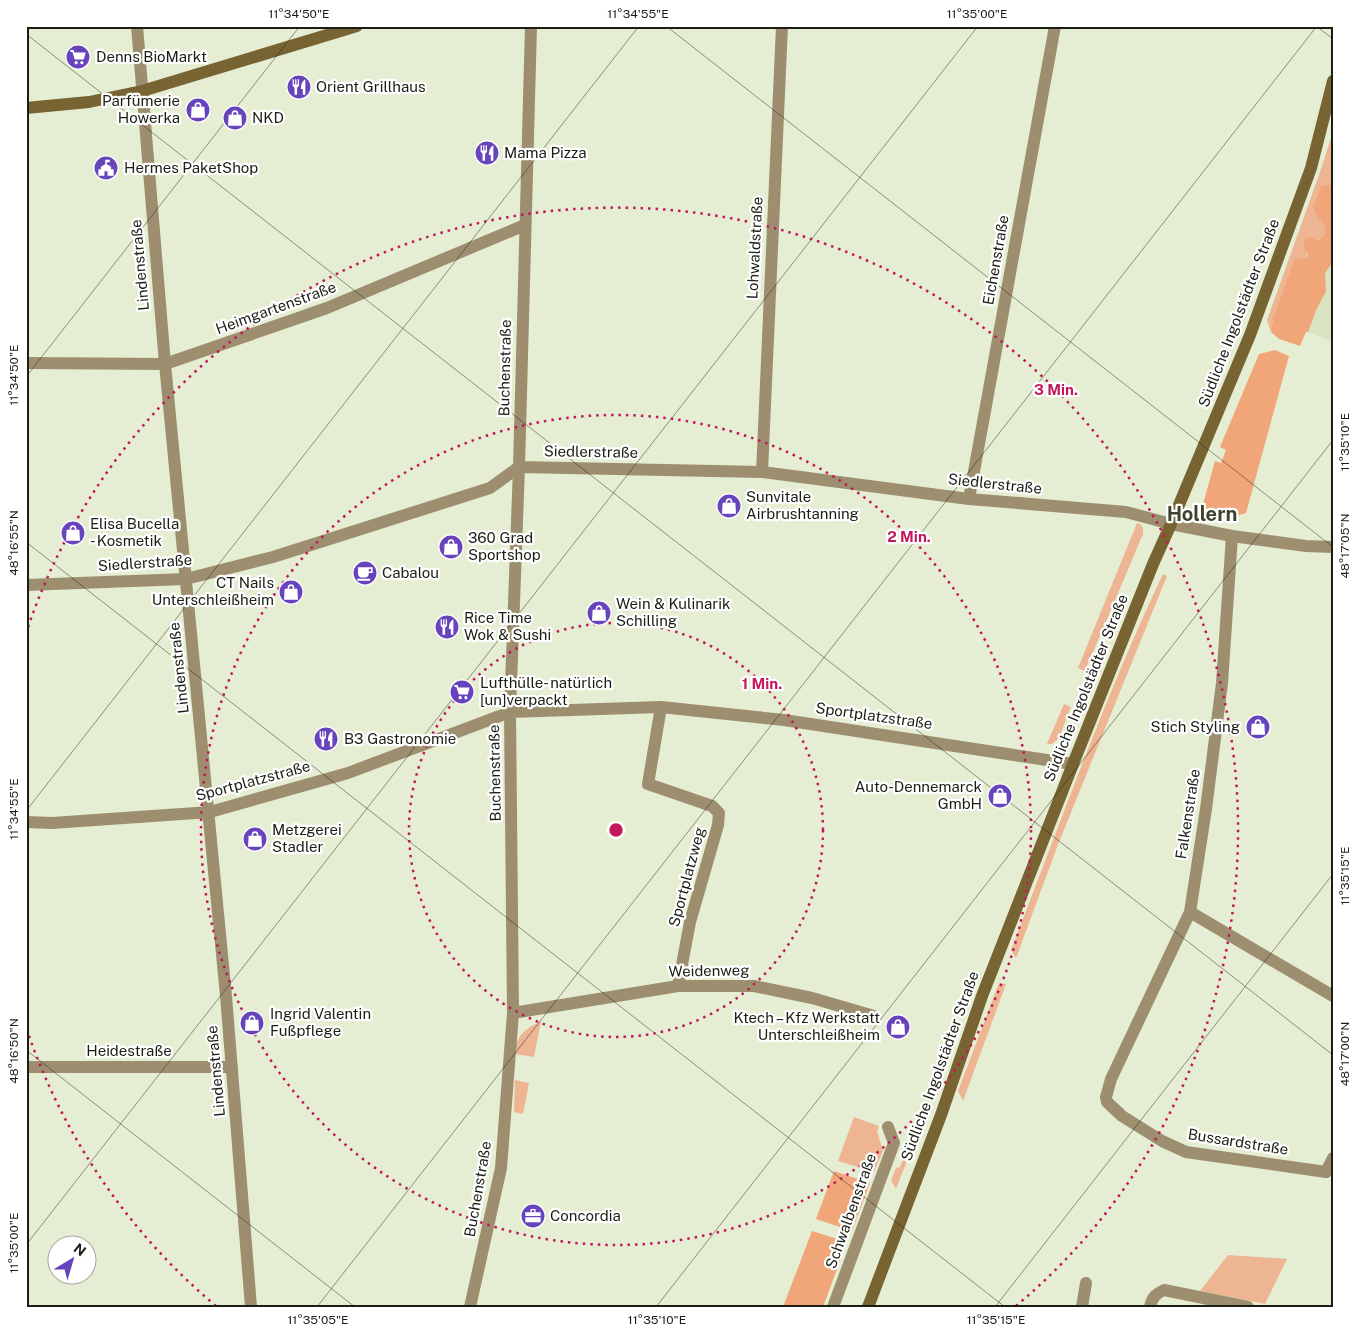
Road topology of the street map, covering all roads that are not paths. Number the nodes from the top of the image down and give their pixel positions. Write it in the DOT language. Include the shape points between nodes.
graph roads {
  1 [pos="137,26"];
  2 [pos="357,26"];
  3 [pos="531,26"];
  4 [pos="782,26"];
  5 [pos="1055,26"];
  6 [pos="1333,81"];
  7 [pos="142,91"];
  8 [pos="26,108"];
  9 [pos="525,225"];
  10 [pos="26,363"];
  11 [pos="165,364"];
  12 [pos="520,467"];
  13 [pos="762,472"];
  14 [pos="969,499"];
  15 [pos="1171,524"];
  16 [pos="1232,536"];
  17 [pos="1333,547"];
  18 [pos="186,579"];
  19 [pos="26,585"];
  20 [pos="661,707"];
  21 [pos="510,712"];
  22 [pos="1073,764"];
  23 [pos="210,812"];
  24 [pos="26,822"];
  25 [pos="1190,912"];
  26 [pos="678,986"];
  27 [pos="1333,995"];
  28 [pos="513,1013"];
  29 [pos="874,1016"];
  30 [pos="232,1067"];
  31 [pos="26,1068"];
  32 [pos="1110,1079"];
  33 [pos="888,1127"];
  34 [pos="1333,1158"];
  35 [pos="1086,1283"];
  36 [pos="251,1307"];
  37 [pos="470,1307"];
  38 [pos="833,1307"];
  39 [pos="868,1307"];
  40 [pos="1082,1307"];
  41 [pos="1150,1307"];
  42 [pos="1248,1307"];
  1 -- 7 [label="street, Lindenstraße"];
  2 -- 7 [label="street"];
  3 -- 9 [label="street, Buchenstraße"];
  4 -- 13 [label="street, Lohwaldstraße"];
  5 -- 14 [label="street, Eichenstraße"];
  6 -- 15 [label="street, Südliche Ingolstädter Straße" via="1311,168 1250,336"];
  7 -- 8 [label="street" via="89,102"];
  7 -- 11 [label="street, Lindenstraße"];
  9 -- 11 [label="street, Heimgartenstraße" via="326,308"];
  9 -- 12 [label="street, Buchenstraße"];
  10 -- 11 [label="street, Heimgartenstraße"];
  11 -- 18 [label="street, Lindenstraße"];
  12 -- 13 [label="street, Siedlerstraße"];
  12 -- 18 [label="street, Siedlerstraße" via="490,488 273,557"];
  12 -- 21 [label="street, Buchenstraße"];
  13 -- 14 [label="street, Siedlerstraße"];
  14 -- 15 [label="street, Siedlerstraße" via="1126,512"];
  15 -- 16 [label="street, Siedlerstraße"];
  15 -- 22 [label="street, Südliche Ingolstädter Straße"];
  16 -- 17 [label="street, Siedlerstraße"];
  16 -- 25 [label="street, Falkenstraße" via="1222,683"];
  18 -- 19 [label="street, Siedlerstraße"];
  18 -- 23 [label="street, Lindenstraße"];
  20 -- 21 [label="street, Sportplatzstraße"];
  20 -- 22 [label="street, Sportplatzstraße" via="793,721"];
  20 -- 26 [label="street, Sportplatzweg" via="648,784 712,806 719,813 690,922"];
  21 -- 23 [label="street, Sportplatzstraße" via="348,773"];
  21 -- 28 [label="street, Buchenstraße"];
  22 -- 39 [label="street, Südliche Ingolstädter Straße" via="982,996"];
  23 -- 24 [label="street, Sportplatzstraße"];
  23 -- 30 [label="street, Lindenstraße"];
  25 -- 27 [label="street"];
  25 -- 32 [label="street, Falkenstraße"];
  26 -- 28 [label="street, Weidenweg"];
  26 -- 29 [label="street, Weidenweg" via="754,986"];
  28 -- 37 [label="street, Buchenstraße" via="501,1168"];
  30 -- 31 [label="street, Heidestraße"];
  30 -- 36 [label="street, Lindenstraße"];
  32 -- 34 [label="street, Bussardstraße" via="1106,1097 1116,1112 1186,1152 1326,1172"];
  33 -- 38 [label="street, Schwalbenstraße" via="894,1143"];
  35 -- 40 [label="street"];
  41 -- 42 [label="street" via="1151,1300 1164,1290"];
}
